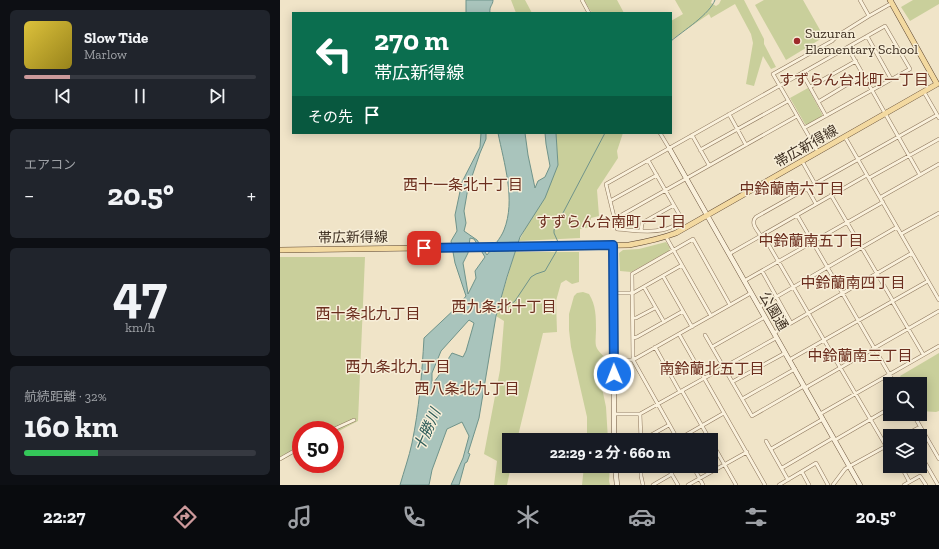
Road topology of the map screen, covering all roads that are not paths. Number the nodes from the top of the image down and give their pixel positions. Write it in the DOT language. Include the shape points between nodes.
graph roads {
  1 [pos="582,0"];
  2 [pos="860,0"];
  3 [pos="891,1"];
  4 [pos="588,12"];
  5 [pos="869,16"];
  6 [pos="867,36"];
  7 [pos="848,48"];
  8 [pos="856,62"];
  9 [pos="802,73"];
  10 [pos="864,75"];
  11 [pos="891,79"];
  12 [pos="780,85"];
  13 [pos="938,85"];
  14 [pos="810,87"];
  15 [pos="872,90"];
  16 [pos="924,92"];
  17 [pos="788,101"];
  18 [pos="818,102"];
  19 [pos="729,114"];
  20 [pos="885,114"];
  21 [pos="937,115"];
  22 [pos="797,116"];
  23 [pos="826,116"];
  24 [pos="939,118"];
  25 [pos="804,128"];
  26 [pos="737,129"];
  27 [pos="661,134"];
  28 [pos="692,135"];
  29 [pos="846,136"];
  30 [pos="898,136"];
  31 [pos="939,139"];
  32 [pos="746,145"];
  33 [pos="669,148"];
  34 [pos="700,150"];
  35 [pos="818,152"];
  36 [pos="909,156"];
  37 [pos="858,159"];
  38 [pos="648,160"];
  39 [pos="802,161"];
  40 [pos="939,164"];
  41 [pos="709,165"];
  42 [pos="657,175"];
  43 [pos="920,175"];
  44 [pos="868,176"];
  45 [pos="686,178"];
  46 [pos="815,184"];
  47 [pos="807,188"];
  48 [pos="665,190"];
  49 [pos="831,195"];
  50 [pos="881,198"];
  51 [pos="610,201"];
  52 [pos="883,202"];
  53 [pos="816,204"];
  54 [pos="674,205"];
  55 [pos="939,213"];
  56 [pos="707,215"];
  57 [pos="796,215"];
  58 [pos="614,218"];
  59 [pos="846,222"];
  60 [pos="897,227"];
  61 [pos="641,231"];
  62 [pos="902,234"];
  63 [pos="762,236"];
  64 [pos="666,237"];
  65 [pos="812,242"];
  66 [pos="613,245"];
  67 [pos="862,248"];
  68 [pos="280,250"];
  69 [pos="674,250"];
  70 [pos="912,253"];
  71 [pos="729,254"];
  72 [pos="779,262"];
  73 [pos="682,265"];
  74 [pos="827,268"];
  75 [pos="762,271"];
  76 [pos="877,274"];
  77 [pos="663,276"];
  78 [pos="744,281"];
  79 [pos="928,281"];
  80 [pos="644,287"];
  81 [pos="793,287"];
  82 [pos="614,293"];
  83 [pos="633,293"];
  84 [pos="751,293"];
  85 [pos="842,293"];
  86 [pos="777,297"];
  87 [pos="939,300"];
  88 [pos="892,301"];
  89 [pos="730,305"];
  90 [pos="759,307"];
  91 [pos="655,308"];
  92 [pos="683,311"];
  93 [pos="939,311"];
  94 [pos="808,314"];
  95 [pos="711,316"];
  96 [pos="764,317"];
  97 [pos="632,318"];
  98 [pos="858,321"];
  99 [pos="664,322"];
  100 [pos="791,323"];
  101 [pos="692,327"];
  102 [pos="908,329"];
  103 [pos="679,334"];
  104 [pos="705,335"];
  105 [pos="775,335"];
  106 [pos="632,338"];
  107 [pos="824,340"];
  108 [pos="939,346"];
  109 [pos="655,347"];
  110 [pos="712,347"];
  111 [pos="874,348"];
  112 [pos="785,353"];
  113 [pos="923,354"];
  114 [pos="614,360"];
  115 [pos="633,360"];
  116 [pos="789,360"];
  117 [pos="724,367"];
  118 [pos="840,368"];
  119 [pos="795,369"];
  120 [pos="889,374"];
  121 [pos="891,377"];
  122 [pos="704,378"];
  123 [pos="732,382"];
  124 [pos="805,387"];
  125 [pos="681,391"];
  126 [pos="855,394"];
  127 [pos="742,399"];
  128 [pos="658,405"];
  129 [pos="883,412"];
  130 [pos="724,413"];
  131 [pos="614,414"];
  132 [pos="640,414"];
  133 [pos="820,414"];
  134 [pos="354,420"];
  135 [pos="823,420"];
  136 [pos="870,420"];
  137 [pos="917,421"];
  138 [pos="344,425"];
  139 [pos="669,425"];
  140 [pos="702,426"];
  141 [pos="920,426"];
  142 [pos="916,429"];
  143 [pos="614,433"];
  144 [pos="640,433"];
  145 [pos="656,433"];
  146 [pos="673,433"];
  147 [pos="690,433"];
  148 [pos="706,433"];
  149 [pos="883,437"];
  150 [pos="834,439"];
  151 [pos="766,441"];
  152 [pos="883,448"];
  153 [pos="771,449"];
  154 [pos="292,452"];
  155 [pos="747,452"];
  156 [pos="718,454"];
  157 [pos="280,459"];
  158 [pos="939,459"];
  159 [pos="724,465"];
  160 [pos="850,466"];
  161 [pos="927,466"];
  162 [pos="782,468"];
  163 [pos="802,472"];
  164 [pos="616,473"];
  165 [pos="641,473"];
  166 [pos="697,473"];
  167 [pos="905,473"];
  168 [pos="672,474"];
  169 [pos="700,478"];
  170 [pos="788,480"];
  171 [pos="909,481"];
  172 [pos="617,485"];
  173 [pos="643,485"];
  174 [pos="653,485"];
  175 [pos="678,485"];
  176 [pos="688,485"];
  177 [pos="703,485"];
  178 [pos="736,485"];
  179 [pos="765,485"];
  180 [pos="779,485"];
  181 [pos="790,485"];
  182 [pos="809,485"];
  183 [pos="828,485"];
  184 [pos="834,485"];
  185 [pos="860,485"];
  186 [pos="904,485"];
  187 [pos="926,485"];
  188 [pos="938,485"];
  1 -- 4 [label="street"];
  2 -- 5 [label="street"];
  3 -- 5 [label="street"];
  3 -- 13 [label="main road, 帯広新得線"];
  5 -- 12 [label="street" via="832,41 774,74"];
  6 -- 7 [label="street"];
  6 -- 11 [label="street"];
  6 -- 11 [label="street" via="886,26 910,69"];
  7 -- 8 [label="street"];
  7 -- 9 [label="street"];
  8 -- 10 [label="street"];
  8 -- 14 [label="street"];
  9 -- 12 [label="street"];
  9 -- 14 [label="street"];
  10 -- 15 [label="street"];
  10 -- 18 [label="street"];
  11 -- 15 [label="street"];
  12 -- 17 [label="street"];
  12 -- 19 [label="street"];
  13 -- 16 [label="main road, 帯広新得線"];
  14 -- 18 [label="street"];
  15 -- 20 [label="street"];
  15 -- 23 [label="street"];
  16 -- 20 [label="main road, 帯広新得線"];
  16 -- 21 [label="street"];
  17 -- 22 [label="street"];
  17 -- 26 [label="street"];
  18 -- 23 [label="street"];
  19 -- 26 [label="street"];
  19 -- 28 [label="street"];
  20 -- 29 [label="main road, 帯広新得線"];
  20 -- 30 [label="street"];
  21 -- 24 [label="street"];
  21 -- 30 [label="street"];
  22 -- 25 [label="street"];
  22 -- 32 [label="street"];
  23 -- 25 [label="street"];
  25 -- 35 [label="street"];
  26 -- 32 [label="street"];
  26 -- 34 [label="street"];
  27 -- 33 [label="street"];
  28 -- 33 [label="street"];
  28 -- 34 [label="street"];
  29 -- 35 [label="main road, 帯広新得線"];
  29 -- 37 [label="street"];
  30 -- 36 [label="street"];
  30 -- 37 [label="street"];
  31 -- 36 [label="street"];
  32 -- 41 [label="street"];
  33 -- 38 [label="street"];
  33 -- 45 [label="street, 公園通"];
  34 -- 41 [label="street"];
  35 -- 39 [label="main road, 帯広新得線"];
  36 -- 43 [label="street"];
  36 -- 44 [label="street"];
  37 -- 44 [label="street"];
  37 -- 46 [label="street"];
  38 -- 42 [label="street"];
  38 -- 51 [label="street" via="606,184"];
  39 -- 46 [label="street"];
  39 -- 56 [label="main road, 帯広新得線"];
  40 -- 43 [label="street"];
  41 -- 45 [label="street"];
  42 -- 48 [label="street"];
  42 -- 51 [label="street"];
  43 -- 50 [label="street"];
  44 -- 49 [label="street"];
  44 -- 50 [label="street"];
  45 -- 48 [label="street"];
  45 -- 56 [label="street, 公園通"];
  46 -- 47 [label="street"];
  47 -- 53 [label="street"];
  47 -- 63 [label="street" via="754,219 753,222"];
  48 -- 54 [label="street"];
  48 -- 58 [label="street"];
  49 -- 53 [label="street"];
  49 -- 59 [label="street"];
  50 -- 52 [label="street"];
  51 -- 58 [label="street"];
  52 -- 59 [label="street"];
  52 -- 60 [label="street"];
  53 -- 57 [label="street"];
  54 -- 61 [label="street" via="642,223"];
  54 -- 61 [label="street" via="683,221 663,230"];
  55 -- 62 [label="street"];
  56 -- 64 [label="main road, 帯広新得線"];
  56 -- 71 [label="street, 公園通"];
  57 -- 63 [label="street"];
  57 -- 65 [label="street"];
  58 -- 61 [label="street" via="617,229"];
  59 -- 65 [label="street"];
  59 -- 67 [label="street"];
  60 -- 62 [label="street"];
  60 -- 67 [label="street"];
  62 -- 70 [label="street"];
  63 -- 71 [label="street"];
  63 -- 72 [label="street"];
  64 -- 66 [label="main road, 帯広新得線" via="629,245"];
  64 -- 69 [label="street"];
  65 -- 72 [label="street"];
  65 -- 74 [label="street"];
  66 -- 68 [label="main road, 帯広新得線"];
  66 -- 82 [label="street"];
  67 -- 74 [label="street"];
  67 -- 76 [label="street"];
  69 -- 73 [label="street"];
  69 -- 83 [label="street" via="632,274"];
  69 -- 89 [label="street" via="693,239"];
  70 -- 76 [label="street"];
  70 -- 79 [label="street"];
  71 -- 78 [label="street, 公園通"];
  72 -- 75 [label="street"];
  72 -- 81 [label="street"];
  73 -- 77 [label="street"];
  73 -- 95 [label="street"];
  74 -- 81 [label="street"];
  74 -- 85 [label="street"];
  75 -- 78 [label="street"];
  75 -- 86 [label="street"];
  76 -- 85 [label="street"];
  76 -- 88 [label="street"];
  77 -- 80 [label="street"];
  77 -- 92 [label="street"];
  78 -- 84 [label="street, 公園通"];
  79 -- 87 [label="street"];
  79 -- 88 [label="street"];
  80 -- 83 [label="street"];
  80 -- 91 [label="street"];
  81 -- 86 [label="street"];
  81 -- 94 [label="street"];
  82 -- 83 [label="street"];
  82 -- 114 [label="street"];
  83 -- 97 [label="street"];
  84 -- 89 [label="street"];
  84 -- 90 [label="street, 公園通"];
  85 -- 94 [label="street"];
  85 -- 98 [label="street"];
  86 -- 90 [label="street"];
  86 -- 100 [label="street"];
  88 -- 98 [label="street"];
  88 -- 102 [label="street"];
  89 -- 95 [label="street"];
  90 -- 96 [label="street, 公園通"];
  91 -- 97 [label="street"];
  91 -- 99 [label="street"];
  92 -- 99 [label="street"];
  92 -- 101 [label="street"];
  93 -- 102 [label="street"];
  94 -- 100 [label="street"];
  94 -- 107 [label="street"];
  95 -- 101 [label="street"];
  96 -- 105 [label="street, 公園通"];
  96 -- 110 [label="street"];
  97 -- 106 [label="street"];
  98 -- 107 [label="street"];
  98 -- 111 [label="street"];
  99 -- 106 [label="street"];
  100 -- 105 [label="street"];
  101 -- 103 [label="street"];
  102 -- 111 [label="street"];
  102 -- 113 [label="street"];
  103 -- 109 [label="street"];
  103 -- 122 [label="street"];
  104 -- 110 [label="street"];
  105 -- 112 [label="street, 公園通"];
  105 -- 117 [label="street"];
  106 -- 115 [label="street"];
  107 -- 116 [label="street"];
  107 -- 118 [label="street"];
  108 -- 113 [label="street"];
  109 -- 115 [label="street"];
  109 -- 125 [label="street"];
  110 -- 117 [label="street"];
  111 -- 118 [label="street"];
  111 -- 120 [label="street"];
  112 -- 116 [label="street, 公園通"];
  112 -- 123 [label="street"];
  113 -- 120 [label="street"];
  114 -- 115 [label="street"];
  114 -- 131 [label="street"];
  115 -- 128 [label="street"];
  116 -- 119 [label="street, 公園通"];
  117 -- 122 [label="street"];
  117 -- 123 [label="street"];
  118 -- 124 [label="street"];
  118 -- 126 [label="street"];
  119 -- 124 [label="street, 公園通"];
  119 -- 127 [label="street"];
  120 -- 121 [label="street"];
  120 -- 126 [label="street"];
  122 -- 125 [label="street"];
  122 -- 130 [label="street"];
  123 -- 127 [label="street"];
  124 -- 127 [label="street" via="752,416"];
  124 -- 133 [label="street, 公園通"];
  125 -- 128 [label="street"];
  125 -- 140 [label="street"];
  126 -- 133 [label="street"];
  126 -- 136 [label="street"];
  128 -- 132 [label="street"];
  128 -- 139 [label="street"];
  129 -- 136 [label="street"];
  130 -- 140 [label="street"];
  130 -- 155 [label="street"];
  131 -- 132 [label="street"];
  131 -- 143 [label="street"];
  132 -- 144 [label="street"];
  133 -- 135 [label="street, 公園通"];
  134 -- 138 [label="street"];
  135 -- 150 [label="street, 公園通"];
  135 -- 153 [label="street"];
  136 -- 149 [label="street"];
  136 -- 150 [label="street"];
  137 -- 141 [label="street"];
  139 -- 145 [label="street"];
  139 -- 146 [label="street"];
  140 -- 147 [label="street"];
  140 -- 148 [label="street"];
  141 -- 142 [label="street"];
  141 -- 158 [label="street"];
  150 -- 160 [label="street, 公園通"];
  150 -- 162 [label="street"];
  151 -- 153 [label="street"];
  152 -- 160 [label="street"];
  153 -- 162 [label="street"];
  154 -- 157 [label="street"];
  155 -- 159 [label="street"];
  155 -- 179 [label="street"];
  156 -- 159 [label="street"];
  159 -- 169 [label="street"];
  159 -- 178 [label="street"];
  160 -- 184 [label="street"];
  160 -- 185 [label="street, 公園通"];
  161 -- 188 [label="street"];
  162 -- 170 [label="street"];
  163 -- 170 [label="street"];
  163 -- 182 [label="street"];
  163 -- 183 [label="street" via="816,464"];
  164 -- 172 [label="street"];
  165 -- 173 [label="street"];
  166 -- 169 [label="street"];
  167 -- 171 [label="street"];
  168 -- 174 [label="street"];
  168 -- 175 [label="street"];
  169 -- 176 [label="street"];
  169 -- 177 [label="street"];
  170 -- 180 [label="street"];
  170 -- 181 [label="street"];
  171 -- 186 [label="street"];
  171 -- 187 [label="street" via="920,476"];
}
